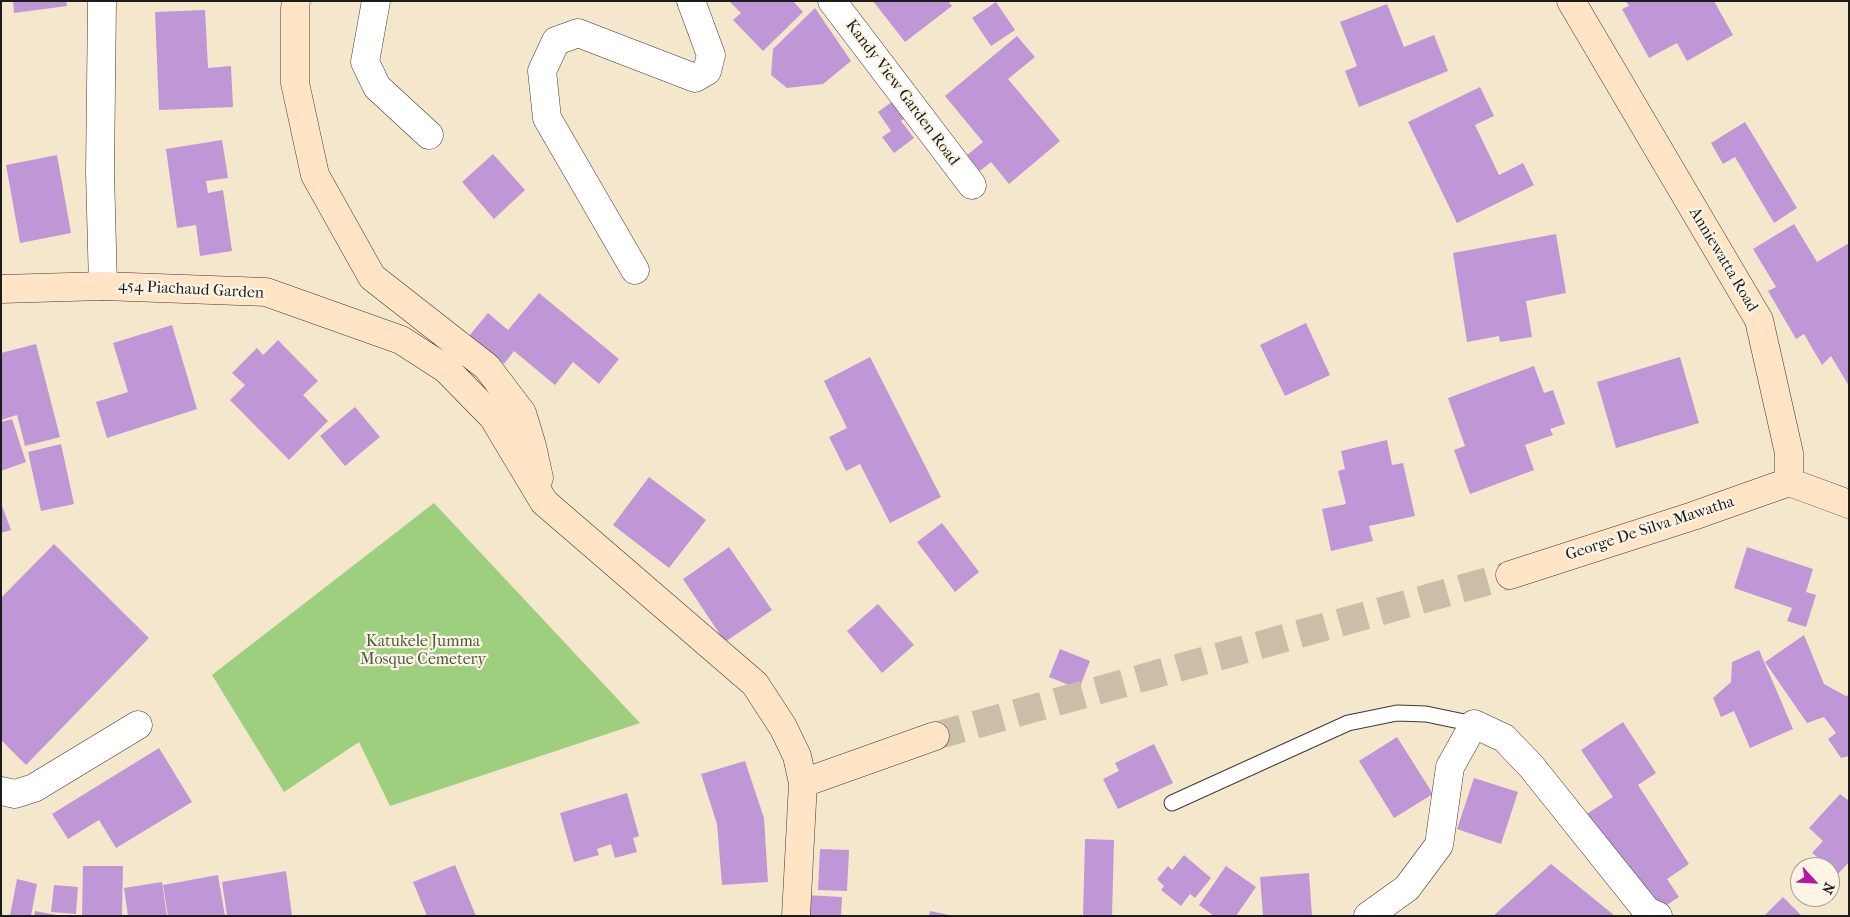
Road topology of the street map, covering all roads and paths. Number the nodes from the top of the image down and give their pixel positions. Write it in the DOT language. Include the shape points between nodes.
graph roads {
  1 [pos="102,1"];
  2 [pos="296,1"];
  3 [pos="376,1"];
  4 [pos="691,1"];
  5 [pos="832,1"];
  6 [pos="1571,1"];
  7 [pos="429,135"];
  8 [pos="972,185"];
  9 [pos="635,270"];
  10 [pos="103,286"];
  11 [pos="1,289"];
  12 [pos="1788,482"];
  13 [pos="544,502"];
  14 [pos="1849,504"];
  15 [pos="1510,575"];
  16 [pos="1474,724"];
  17 [pos="138,725"];
  18 [pos="935,736"];
  19 [pos="803,782"];
  20 [pos="1,791"];
  21 [pos="1172,803"];
  22 [pos="796,916"];
  23 [pos="1368,916"];
  24 [pos="1658,916"];
  1 -- 10 [label="street" via="100,172"];
  2 -- 13 [label="street" via="295,84 315,174 372,277 486,367 522,412"];
  3 -- 7 [label="street" via="365,62 377,87"];
  4 -- 9 [label="street" via="711,55 707,71 695,78 578,33 556,41 542,71 547,118"];
  5 -- 8 [label="street, Kandy View Garden Road"];
  6 -- 12 [label="street, Anniewatta Road" via="1759,320 1789,453"];
  10 -- 11 [label="street, 454 Piachaud Garden"];
  10 -- 13 [label="street, 454 Piachaud Garden" via="266,292 401,340 446,368 493,417"];
  12 -- 14 [label="street"];
  12 -- 15 [label="street, George De Silva Mawatha"];
  13 -- 19 [label="street, 454 Piachaud Garden" via="755,684 798,756"];
  16 -- 21 [label="lane" via="1426,714 1397,713 1348,723"];
  16 -- 23 [label="street" via="1450,766 1439,845 1407,888"];
  16 -- 24 [label="street" via="1504,738 1531,766 1647,911"];
  17 -- 20 [label="street" via="34,788 15,794"];
  18 -- 19 [label="street"];
  19 -- 22 [label="street"];
}
